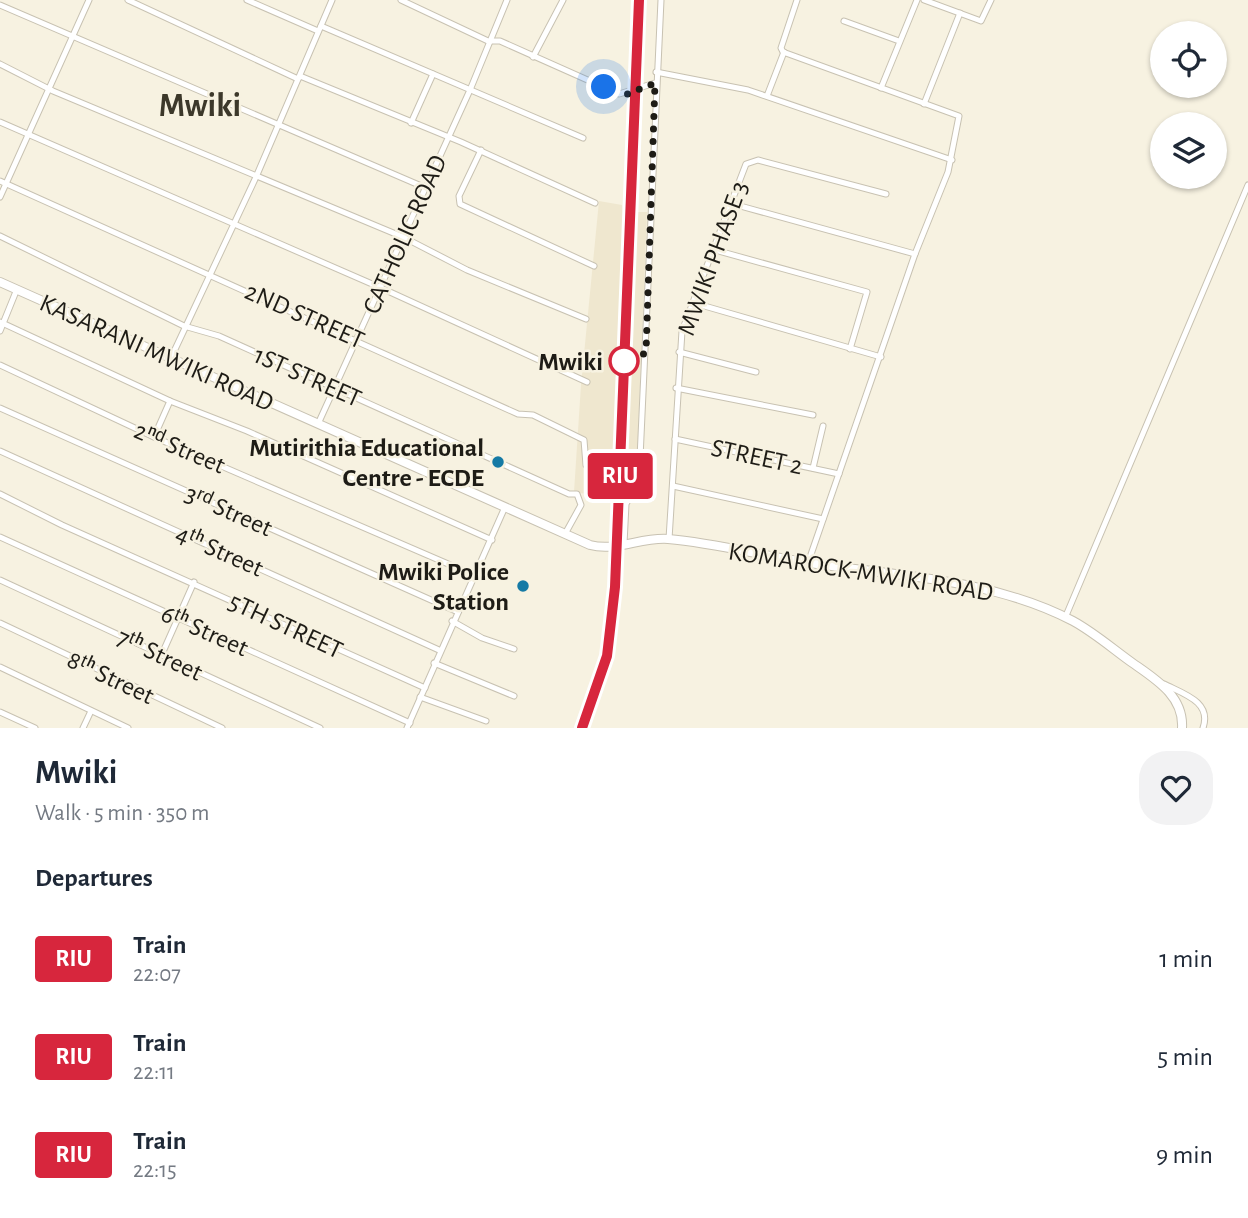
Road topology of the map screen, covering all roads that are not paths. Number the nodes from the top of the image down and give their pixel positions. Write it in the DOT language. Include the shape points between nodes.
graph roads {
  1 [pos="89,0"];
  2 [pos="128,0"];
  3 [pos="247,0"];
  4 [pos="332,0"];
  5 [pos="401,0"];
  6 [pos="507,0"];
  7 [pos="563,0"];
  8 [pos="661,0"];
  9 [pos="797,0"];
  10 [pos="917,0"];
  11 [pos="924,0"];
  12 [pos="991,0"];
  13 [pos="942,3"];
  14 [pos="0,5"];
  15 [pos="960,13"];
  16 [pos="844,21"];
  17 [pos="319,29"];
  18 [pos="72,37"];
  19 [pos="488,41"];
  20 [pos="899,41"];
  21 [pos="784,52"];
  22 [pos="533,57"];
  23 [pos="0,64"];
  24 [pos="656,72"];
  25 [pos="433,74"];
  26 [pos="299,77"];
  27 [pos="655,83"];
  28 [pos="50,86"];
  29 [pos="881,88"];
  30 [pos="470,90"];
  31 [pos="767,96"];
  32 [pos="924,104"];
  33 [pos="0,122"];
  34 [pos="411,123"];
  35 [pos="276,125"];
  36 [pos="27,134"];
  37 [pos="448,138"];
  38 [pos="583,138"];
  39 [pos="481,150"];
  40 [pos="952,160"];
  41 [pos="256,177"];
  42 [pos="3,182"];
  43 [pos="1248,185"];
  44 [pos="426,188"];
  45 [pos="886,194"];
  46 [pos="0,197"];
  47 [pos="595,203"];
  48 [pos="733,204"];
  49 [pos="233,223"];
  50 [pos="0,236"];
  51 [pos="403,237"];
  52 [pos="715,250"];
  53 [pos="915,254"];
  54 [pos="594,267"];
  55 [pos="211,273"];
  56 [pos="0,282"];
  57 [pos="379,287"];
  58 [pos="17,289"];
  59 [pos="694,303"];
  60 [pos="586,319"];
  61 [pos="2,323"];
  62 [pos="184,326"];
  63 [pos="0,331"];
  64 [pos="357,339"];
  65 [pos="850,349"];
  66 [pos="679,352"];
  67 [pos="881,357"];
  68 [pos="170,359"];
  69 [pos="0,365"];
  70 [pos="756,372"];
  71 [pos="587,382"];
  72 [pos="676,388"];
  73 [pos="336,389"];
  74 [pos="170,401"];
  75 [pos="0,408"];
  76 [pos="813,415"];
  77 [pos="317,424"];
  78 [pos="823,426"];
  79 [pos="154,437"];
  80 [pos="675,439"];
  81 [pos="0,451"];
  82 [pos="586,465"];
  83 [pos="813,468"];
  84 [pos="839,474"];
  85 [pos="673,486"];
  86 [pos="0,494"];
  87 [pos="505,507"];
  88 [pos="823,519"];
  89 [pos="565,534"];
  90 [pos="0,537"];
  91 [pos="669,539"];
  92 [pos="492,540"];
  93 [pos="624,544"];
  94 [pos="808,563"];
  95 [pos="476,576"];
  96 [pos="0,580"];
  97 [pos="194,582"];
  98 [pos="458,612"];
  99 [pos="178,617"];
  100 [pos="1065,618"];
  101 [pos="452,621"];
  102 [pos="0,623"];
  103 [pos="514,649"];
  104 [pos="439,650"];
  105 [pos="162,654"];
  106 [pos="434,663"];
  107 [pos="0,667"];
  108 [pos="1157,681"];
  109 [pos="425,688"];
  110 [pos="514,696"];
  111 [pos="420,697"];
  112 [pos="91,710"];
  113 [pos="0,712"];
  114 [pos="16,720"];
  115 [pos="486,720"];
  116 [pos="408,725"];
  117 [pos="12,728"];
  118 [pos="35,728"];
  119 [pos="83,728"];
  120 [pos="128,728"];
  121 [pos="222,728"];
  122 [pos="320,728"];
  123 [pos="1182,728"];
  124 [pos="1203,728"];
  1 -- 18 [label="street"];
  2 -- 26 [label="street"];
  3 -- 17 [label="street"];
  4 -- 17 [label="street"];
  5 -- 19 [label="street"];
  6 -- 19 [label="street, CATHOLIC ROAD"];
  7 -- 22 [label="street"];
  8 -- 24 [label="street"];
  9 -- 21 [label="street" via="781,48"];
  10 -- 20 [label="street"];
  11 -- 13 [label="street"];
  12 -- 15 [label="street" via="982,21"];
  13 -- 15 [label="street"];
  14 -- 18 [label="street"];
  15 -- 32 [label="street"];
  16 -- 20 [label="street"];
  17 -- 25 [label="street"];
  17 -- 26 [label="street"];
  18 -- 28 [label="street"];
  18 -- 35 [label="street"];
  19 -- 22 [label="street" via="500,41"];
  19 -- 30 [label="street, CATHOLIC ROAD"];
  20 -- 29 [label="street"];
  21 -- 29 [label="street"];
  21 -- 31 [label="street"];
  22 -- 27 [label="street" via="619,94"];
  23 -- 28 [label="street"];
  24 -- 27 [label="street"];
  24 -- 31 [label="street"];
  25 -- 30 [label="street"];
  25 -- 34 [label="street"];
  26 -- 34 [label="street"];
  26 -- 35 [label="street"];
  27 -- 93 [label="street" via="639,480 626,500"];
  28 -- 36 [label="street"];
  28 -- 41 [label="street"];
  29 -- 32 [label="street"];
  30 -- 37 [label="street, CATHOLIC ROAD"];
  30 -- 38 [label="street"];
  31 -- 40 [label="street"];
  32 -- 40 [label="street" via="959,116"];
  33 -- 36 [label="street"];
  34 -- 37 [label="street"];
  35 -- 41 [label="street"];
  35 -- 44 [label="street"];
  36 -- 42 [label="street"];
  36 -- 49 [label="street"];
  37 -- 39 [label="street"];
  37 -- 44 [label="street, CATHOLIC ROAD"];
  39 -- 47 [label="street"];
  39 -- 54 [label="street" via="459,196 460,204"];
  40 -- 53 [label="street"];
  41 -- 49 [label="street"];
  41 -- 51 [label="street"];
  42 -- 46 [label="street"];
  42 -- 55 [label="street, 2ND STREET"];
  43 -- 100 [label="street"];
  44 -- 51 [label="street, CATHOLIC ROAD"];
  45 -- 48 [label="street, MWIKI PHASE 3" via="753,160 746,164"];
  48 -- 52 [label="street, MWIKI PHASE 3"];
  48 -- 53 [label="street"];
  49 -- 55 [label="street"];
  49 -- 57 [label="street"];
  50 -- 62 [label="street, 1ST STREET"];
  51 -- 57 [label="street, CATHOLIC ROAD"];
  51 -- 60 [label="street" via="467,270"];
  52 -- 59 [label="street, MWIKI PHASE 3"];
  52 -- 65 [label="street" via="867,292"];
  53 -- 67 [label="street"];
  55 -- 62 [label="street"];
  55 -- 64 [label="street, 2ND STREET"];
  56 -- 58 [label="main road, KASARANI MWIKI ROAD"];
  57 -- 64 [label="street, CATHOLIC ROAD"];
  57 -- 71 [label="street"];
  58 -- 61 [label="street"];
  58 -- 68 [label="main road, KASARANI MWIKI ROAD"];
  59 -- 65 [label="street"];
  59 -- 66 [label="street, MWIKI PHASE 3" via="685,320"];
  61 -- 63 [label="street"];
  61 -- 74 [label="street"];
  62 -- 68 [label="street"];
  62 -- 73 [label="street, 1ST STREET" via="219,336"];
  64 -- 73 [label="street, CATHOLIC ROAD"];
  64 -- 82 [label="street, 2ND STREET" via="584,440"];
  65 -- 67 [label="street"];
  66 -- 70 [label="street"];
  66 -- 72 [label="street, MWIKI PHASE 3"];
  67 -- 84 [label="street"];
  68 -- 77 [label="main road, KASARANI MWIKI ROAD"];
  69 -- 79 [label="street, 2ⁿᵈ Street"];
  72 -- 76 [label="street"];
  72 -- 80 [label="street, MWIKI PHASE 3"];
  73 -- 77 [label="street, CATHOLIC ROAD"];
  73 -- 89 [label="street, 1ST STREET" via="577,494 580,505"];
  74 -- 79 [label="street"];
  74 -- 92 [label="street"];
  75 -- 98 [label="street, 3ʳᵈ Street"];
  77 -- 87 [label="main road, KASARANI MWIKI ROAD"];
  78 -- 83 [label="street"];
  79 -- 95 [label="street, 2ⁿᵈ Street"];
  80 -- 83 [label="street, STREET 2"];
  80 -- 85 [label="street, MWIKI PHASE 3"];
  81 -- 104 [label="street, 4ᵗʰ Street"];
  83 -- 84 [label="street, STREET 2"];
  84 -- 88 [label="street"];
  85 -- 88 [label="street"];
  85 -- 91 [label="street, MWIKI PHASE 3"];
  86 -- 97 [label="street, 5TH STREET"];
  87 -- 89 [label="main road, KASARANI MWIKI ROAD"];
  87 -- 92 [label="street"];
  88 -- 94 [label="street"];
  89 -- 93 [label="main road, KASARANI MWIKI ROAD" via="597,547"];
  90 -- 99 [label="street, 6ᵗʰ Street"];
  91 -- 93 [label="main road, KOMAROCK-MWIKI ROAD"];
  91 -- 94 [label="main road, KOMAROCK-MWIKI ROAD"];
  92 -- 95 [label="street"];
  94 -- 100 [label="main road, KOMAROCK-MWIKI ROAD" via="968,585"];
  95 -- 98 [label="street"];
  96 -- 105 [label="street, 7ᵗʰ Street"];
  97 -- 99 [label="street"];
  97 -- 109 [label="street, 5TH STREET"];
  98 -- 101 [label="street"];
  99 -- 105 [label="street"];
  99 -- 116 [label="street, 6ᵗʰ Street"];
  100 -- 108 [label="main road, KOMAROCK-MWIKI ROAD"];
  101 -- 103 [label="street"];
  101 -- 104 [label="street"];
  102 -- 121 [label="street, 8ᵗʰ Street"];
  104 -- 106 [label="street"];
  105 -- 122 [label="street, 7ᵗʰ Street"];
  106 -- 109 [label="street"];
  106 -- 110 [label="street"];
  107 -- 112 [label="street"];
  108 -- 123 [label="main road, KOMAROCK-MWIKI ROAD" via="1178,702"];
  108 -- 124 [label="street" via="1202,706 1206,716"];
  109 -- 111 [label="street"];
  111 -- 115 [label="street"];
  111 -- 116 [label="street"];
  112 -- 119 [label="street"];
  112 -- 120 [label="street"];
  113 -- 114 [label="street"];
  114 -- 117 [label="street"];
  114 -- 118 [label="street"];
}
